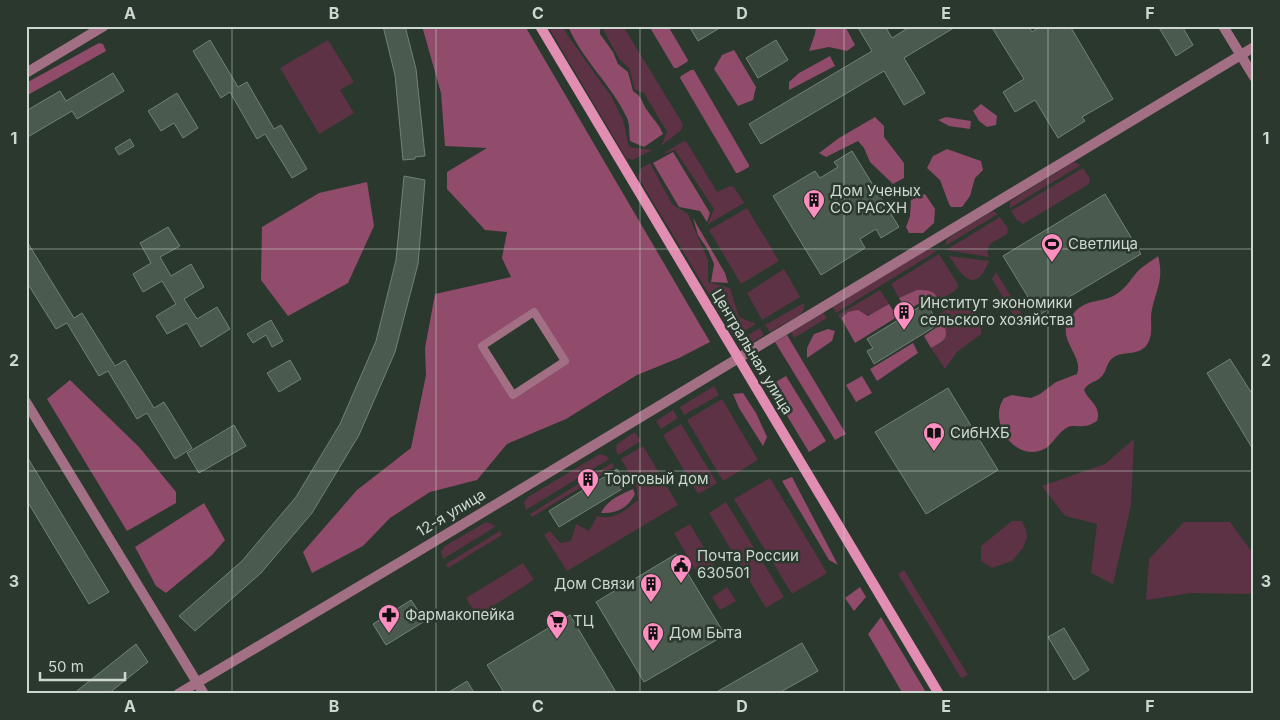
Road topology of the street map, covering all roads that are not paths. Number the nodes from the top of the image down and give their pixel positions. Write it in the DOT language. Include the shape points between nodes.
graph roads {
  1 [pos="104,26"];
  2 [pos="540,26"];
  3 [pos="1224,26"];
  4 [pos="1254,47"];
  5 [pos="1241,55"];
  6 [pos="26,73"];
  7 [pos="1254,77"];
  8 [pos="738,358"];
  9 [pos="513,395"];
  10 [pos="26,402"];
  11 [pos="197,683"];
  12 [pos="178,694"];
  13 [pos="204,694"];
  14 [pos="939,694"];
  1 -- 6 [label="street"];
  2 -- 8 [label="main road, Центральная улица"];
  3 -- 5 [label="street"];
  4 -- 5 [label="street, 12-я улица"];
  5 -- 7 [label="street"];
  5 -- 8 [label="street, 12-я улица"];
  8 -- 11 [label="street, 12-я улица"];
  8 -- 14 [label="main road, Центральная улица"];
  9 -- 9 [label="street" via="565,361 534,312 482,346"];
  10 -- 11 [label="street"];
  11 -- 12 [label="street, 12-я улица"];
  11 -- 13 [label="street"];
}
